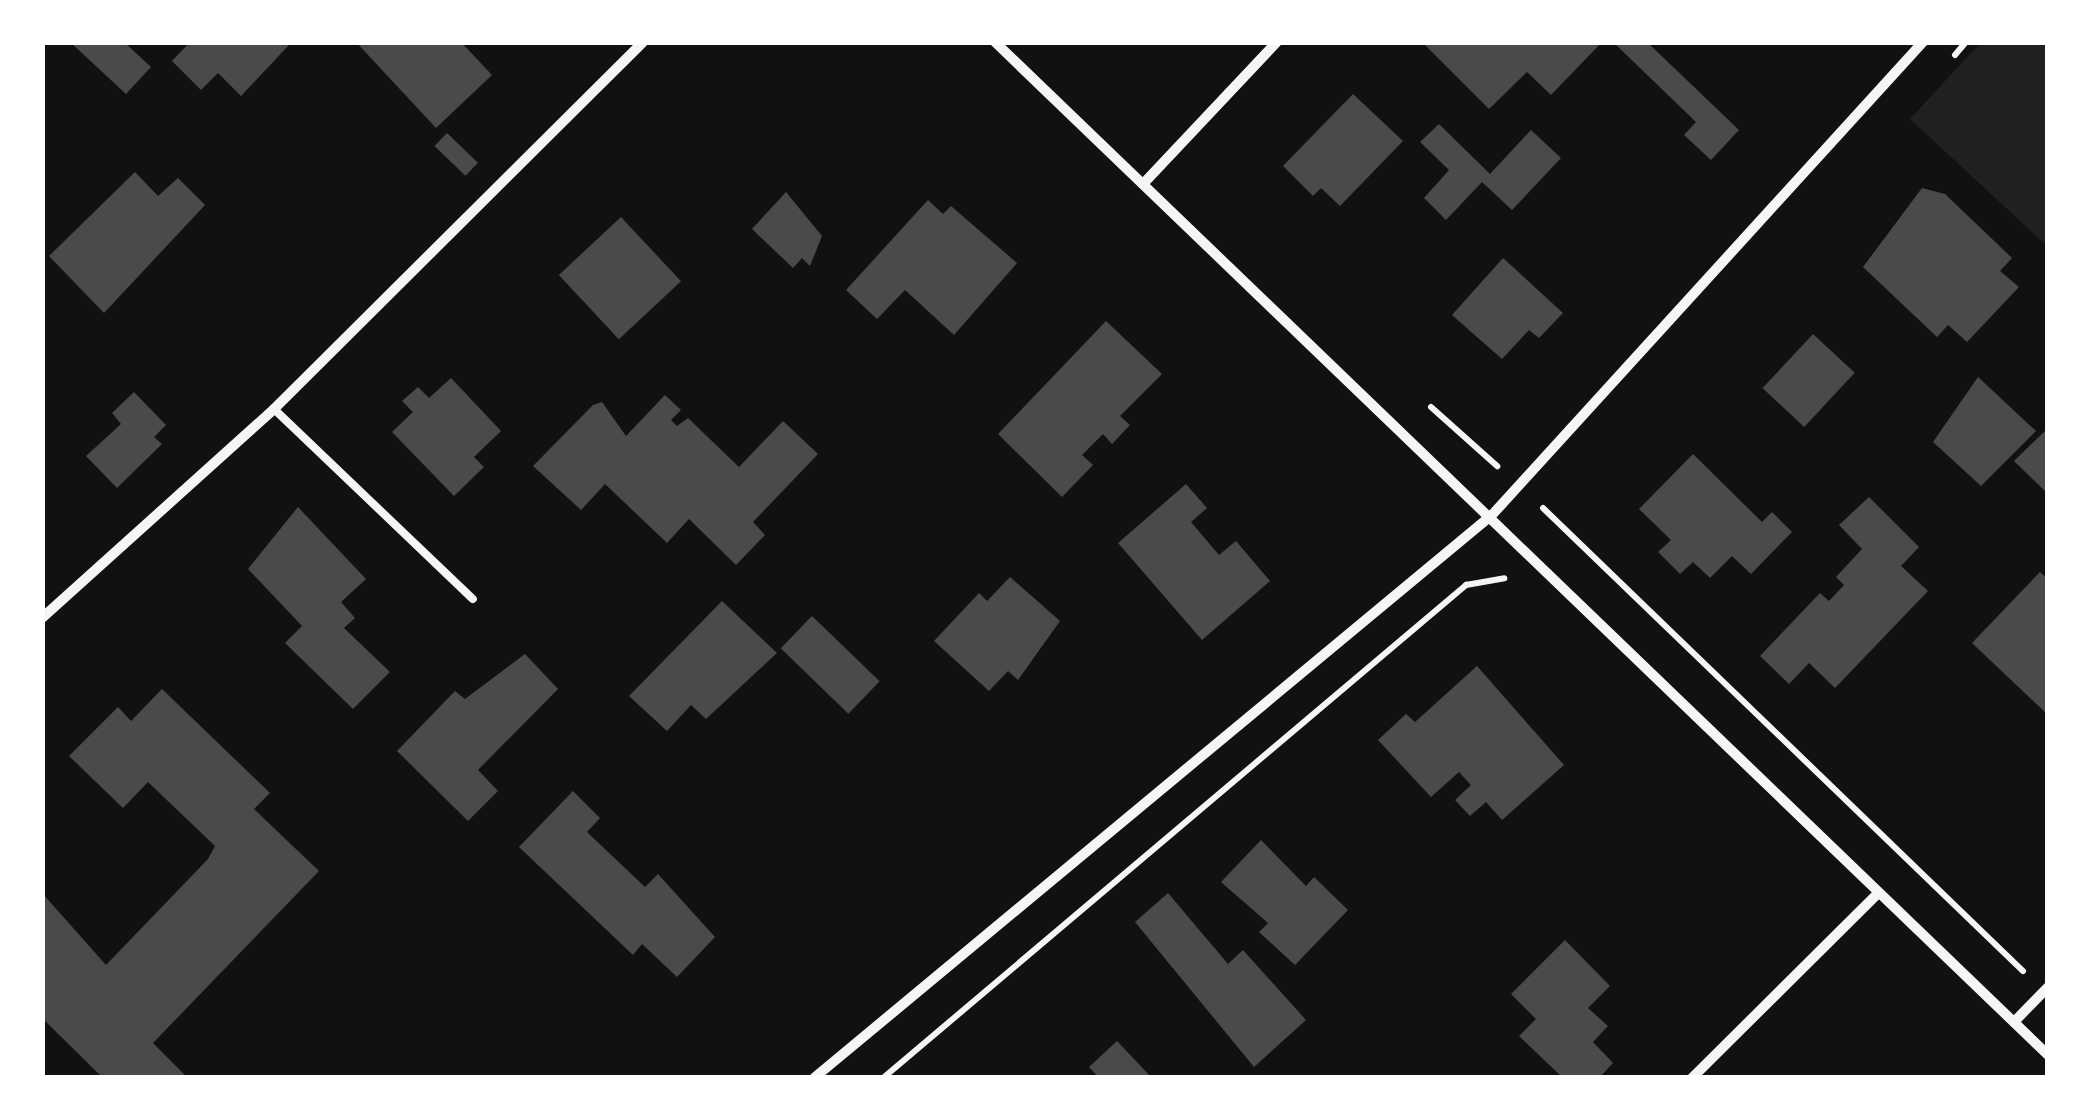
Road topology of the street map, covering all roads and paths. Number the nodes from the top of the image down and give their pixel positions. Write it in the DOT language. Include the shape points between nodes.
graph roads {
  1 [pos="643,42"];
  2 [pos="995,42"];
  3 [pos="1277,42"];
  4 [pos="1923,42"];
  5 [pos="1142,184"];
  6 [pos="1431,406"];
  7 [pos="274,409"];
  8 [pos="1520,486"];
  9 [pos="1492,515"];
  10 [pos="1508,578"];
  11 [pos="474,599"];
  12 [pos="42,618"];
  13 [pos="1878,893"];
  14 [pos="2046,989"];
  15 [pos="2014,1022"];
  16 [pos="2048,1056"];
  17 [pos="814,1078"];
  18 [pos="883,1078"];
  19 [pos="1692,1078"];
  1 -- 7 [label="street"];
  2 -- 5 [label="street"];
  3 -- 5 [label="street"];
  4 -- 8 [label="street"];
  5 -- 9 [label="street"];
  6 -- 8 [label="path"];
  7 -- 11 [label="lane"];
  7 -- 12 [label="street"];
  8 -- 9 [label="street"];
  8 -- 14 [label="path"];
  9 -- 13 [label="street"];
  9 -- 17 [label="street"];
  10 -- 18 [label="path" via="1466,585"];
  13 -- 15 [label="street"];
  13 -- 19 [label="street"];
  14 -- 15 [label="street"];
  15 -- 16 [label="street"];
}
